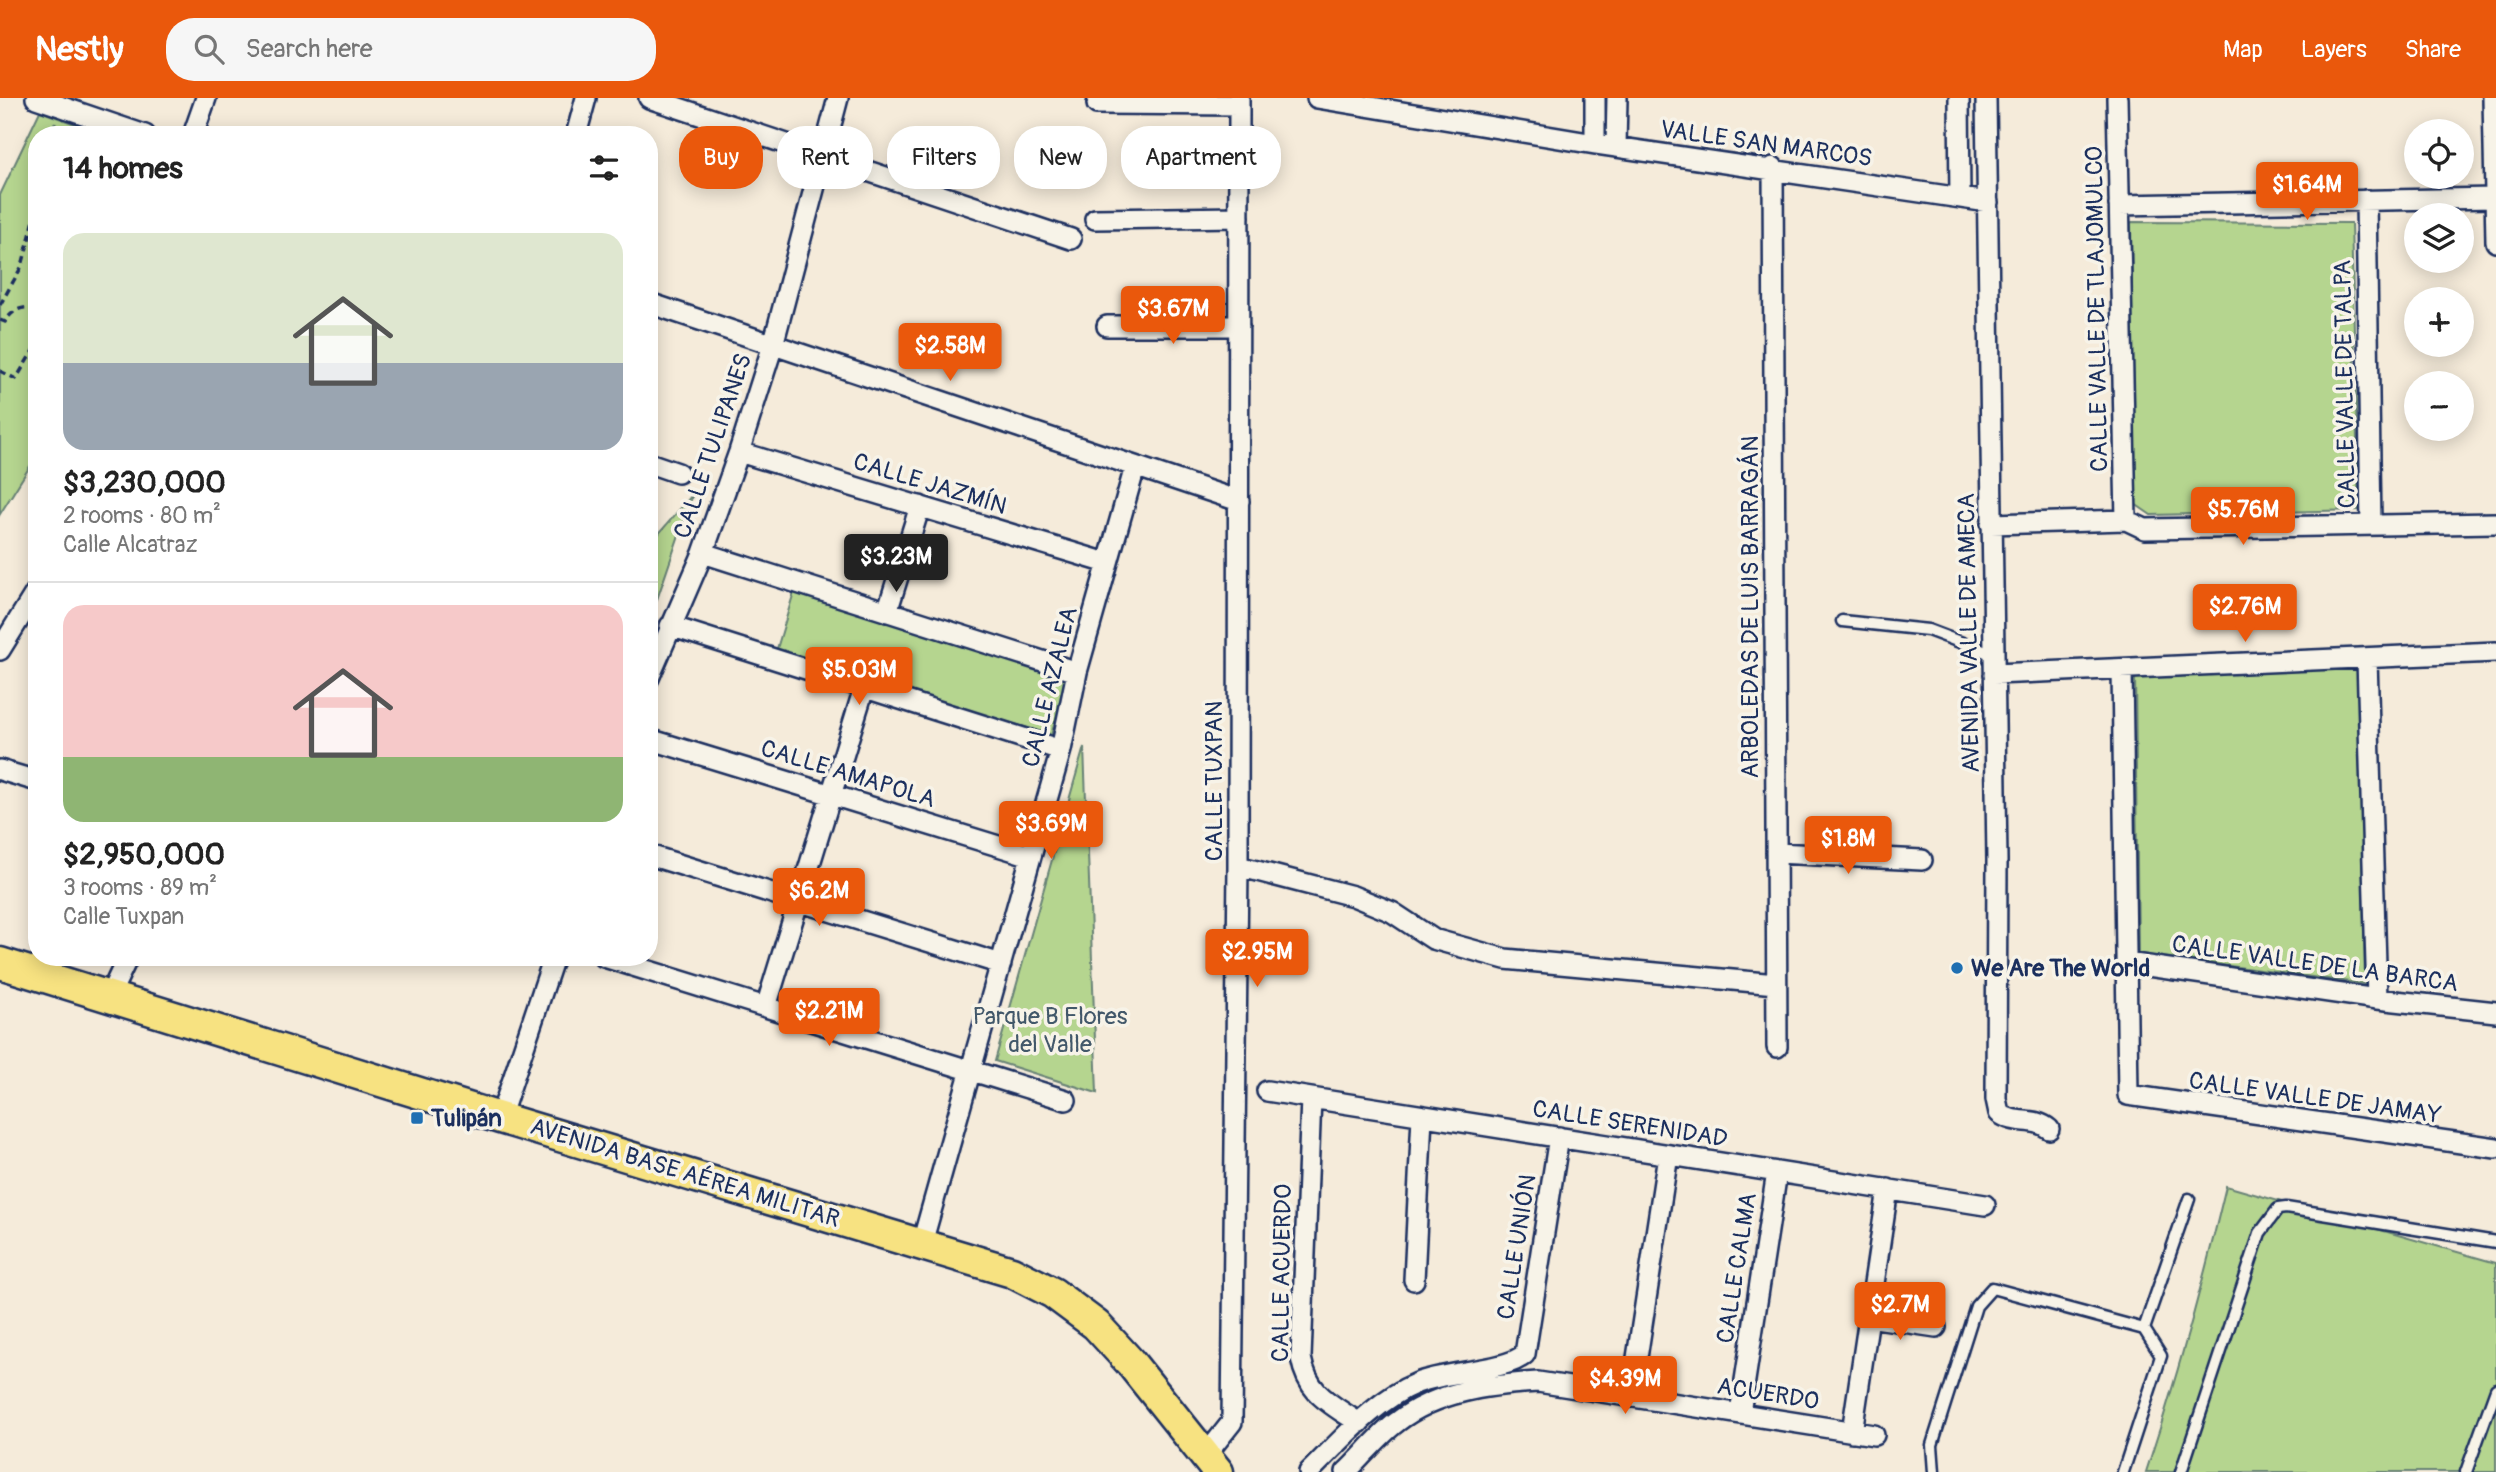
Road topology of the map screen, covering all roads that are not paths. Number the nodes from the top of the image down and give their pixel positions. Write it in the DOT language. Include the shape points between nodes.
graph roads {
  1 [pos="36,98"];
  2 [pos="206,98"];
  3 [pos="586,98"];
  4 [pos="649,98"];
  5 [pos="838,98"];
  6 [pos="1317,98"];
  7 [pos="1595,98"];
  8 [pos="1617,98"];
  9 [pos="1959,98"];
  10 [pos="1986,98"];
  11 [pos="2117,98"];
  12 [pos="2493,98"];
  13 [pos="1239,101"];
  14 [pos="1097,104"];
  15 [pos="118,126"];
  16 [pos="196,126"];
  17 [pos="578,126"];
  18 [pos="830,126"];
  19 [pos="777,141"];
  20 [pos="1595,144"];
  21 [pos="1616,147"];
  22 [pos="1773,168"];
  23 [pos="873,173"];
  24 [pos="813,189"];
  25 [pos="1959,198"];
  26 [pos="2495,198"];
  27 [pos="2366,201"];
  28 [pos="1988,202"];
  29 [pos="2119,205"];
  30 [pos="1239,217"];
  31 [pos="1094,219"];
  32 [pos="1071,239"];
  33 [pos="2496,242"];
  34 [pos="658,306"];
  35 [pos="1107,326"];
  36 [pos="1239,326"];
  37 [pos="773,345"];
  38 [pos="739,452"];
  39 [pos="658,466"];
  40 [pos="1135,467"];
  41 [pos="678,473"];
  42 [pos="1239,501"];
  43 [pos="920,506"];
  44 [pos="2126,520"];
  45 [pos="2496,523"];
  46 [pos="1991,524"];
  47 [pos="2371,524"];
  48 [pos="703,553"];
  49 [pos="1107,563"];
  50 [pos="28,605"];
  51 [pos="887,612"];
  52 [pos="1842,621"];
  53 [pos="670,626"];
  54 [pos="0,650"];
  55 [pos="2496,652"];
  56 [pos="658,656"];
  57 [pos="2367,659"];
  58 [pos="1994,664"];
  59 [pos="2122,669"];
  60 [pos="1077,672"];
  61 [pos="864,688"];
  62 [pos="658,742"];
  63 [pos="1061,750"];
  64 [pos="0,770"];
  65 [pos="28,778"];
  66 [pos="831,795"];
  67 [pos="1776,853"];
  68 [pos="1031,856"];
  69 [pos="658,858"];
  70 [pos="1922,860"];
  71 [pos="1238,866"];
  72 [pos="799,901"];
  73 [pos="0,963"];
  74 [pos="2127,963"];
  75 [pos="1001,964"];
  76 [pos="124,966"];
  77 [pos="551,966"];
  78 [pos="633,966"];
  79 [pos="1776,984"];
  80 [pos="109,997"];
  81 [pos="2377,999"];
  82 [pos="766,1007"];
  83 [pos="2496,1012"];
  84 [pos="1777,1047"];
  85 [pos="971,1071"];
  86 [pos="1267,1091"];
  87 [pos="1311,1098"];
  88 [pos="1066,1100"];
  89 [pos="1422,1116"];
  90 [pos="500,1118"];
  91 [pos="2049,1129"];
  92 [pos="1559,1137"];
  93 [pos="2496,1148"];
  94 [pos="1668,1155"];
  95 [pos="1777,1172"];
  96 [pos="1888,1189"];
  97 [pos="2189,1199"];
  98 [pos="1985,1205"];
  99 [pos="2496,1242"];
  100 [pos="922,1243"];
  101 [pos="1414,1280"];
  102 [pos="1869,1317"];
  103 [pos="1936,1327"];
  104 [pos="2144,1329"];
  105 [pos="1518,1361"];
  106 [pos="1524,1383"];
  107 [pos="2496,1389"];
  108 [pos="1631,1397"];
  109 [pos="1740,1413"];
  110 [pos="2484,1422"];
  111 [pos="1359,1423"];
  112 [pos="2496,1427"];
  113 [pos="1852,1432"];
  114 [pos="1874,1435"];
  115 [pos="1325,1457"];
  116 [pos="1212,1464"];
  117 [pos="1309,1472"];
  118 [pos="1338,1472"];
  119 [pos="1346,1472"];
  120 [pos="1934,1472"];
  121 [pos="2123,1472"];
  122 [pos="2181,1472"];
  123 [pos="2466,1472"];
  1 -- 15 [label="street"];
  2 -- 16 [label="street"];
  3 -- 17 [label="street"];
  4 -- 19 [label="street"];
  5 -- 18 [label="street, CALLE TULIPANES"];
  6 -- 20 [label="street, VALLE SAN MARCOS"];
  7 -- 20 [label="street"];
  8 -- 21 [label="street"];
  9 -- 25 [label="street"];
  10 -- 28 [label="street, AVENIDA VALLE DE AMECA"];
  11 -- 29 [label="street, CALLE VALLE DE TLAJOMULCO"];
  12 -- 26 [label="street"];
  13 -- 14 [label="street"];
  13 -- 30 [label="street, CALLE TUXPAN"];
  20 -- 21 [label="street, VALLE SAN MARCOS"];
  21 -- 22 [label="street, VALLE SAN MARCOS"];
  22 -- 25 [label="street, VALLE SAN MARCOS"];
  22 -- 67 [label="street, ARBOLEDAS DE LUIS BARRAGÁN"];
  23 -- 32 [label="street"];
  24 -- 37 [label="street, CALLE TULIPANES"];
  25 -- 28 [label="street, VALLE SAN MARCOS"];
  26 -- 27 [label="street"];
  26 -- 33 [label="street"];
  27 -- 29 [label="street"];
  27 -- 47 [label="street, CALLE VALLE DE TALPA"];
  28 -- 46 [label="street, AVENIDA VALLE DE AMECA"];
  29 -- 44 [label="street, CALLE VALLE DE TLAJOMULCO"];
  30 -- 31 [label="street"];
  30 -- 36 [label="street, CALLE TUXPAN"];
  34 -- 37 [label="street"];
  35 -- 36 [label="street"];
  36 -- 42 [label="street, CALLE TUXPAN"];
  37 -- 38 [label="street, CALLE TULIPANES"];
  37 -- 40 [label="street"];
  38 -- 43 [label="street, CALLE JAZMÍN"];
  38 -- 48 [label="street, CALLE TULIPANES"];
  39 -- 41 [label="street"];
  40 -- 42 [label="street"];
  40 -- 49 [label="street, CALLE AZALEA"];
  42 -- 71 [label="street, CALLE TUXPAN"];
  43 -- 49 [label="street, CALLE JAZMÍN"];
  43 -- 51 [label="street"];
  44 -- 46 [label="street"];
  44 -- 47 [label="street" via="2146,529"];
  45 -- 47 [label="street"];
  46 -- 58 [label="street, AVENIDA VALLE DE AMECA"];
  48 -- 51 [label="street"];
  48 -- 53 [label="street, CALLE TULIPANES"];
  49 -- 60 [label="street, CALLE AZALEA"];
  50 -- 54 [label="street"];
  51 -- 60 [label="street"];
  52 -- 58 [label="lane" via="1928,630"];
  53 -- 56 [label="street, CALLE TULIPANES"];
  53 -- 61 [label="street"];
  55 -- 57 [label="street"];
  57 -- 59 [label="street"];
  57 -- 81 [label="street"];
  58 -- 59 [label="street"];
  58 -- 91 [label="street, AVENIDA VALLE DE AMECA" via="1996,1099 1999,1113 2010,1121 2042,1123"];
  59 -- 74 [label="street"];
  60 -- 63 [label="street, CALLE AZALEA"];
  61 -- 63 [label="street"];
  61 -- 66 [label="street"];
  62 -- 66 [label="street, CALLE AMAPOLA"];
  63 -- 68 [label="street, CALLE AZALEA"];
  64 -- 65 [label="street"];
  66 -- 68 [label="street, CALLE AMAPOLA"];
  66 -- 72 [label="street"];
  67 -- 70 [label="street"];
  67 -- 79 [label="street, ARBOLEDAS DE LUIS BARRAGÁN"];
  68 -- 75 [label="street, CALLE AZALEA"];
  69 -- 72 [label="street"];
  71 -- 79 [label="street" via="1353,896 1392,912 1433,939 1505,959"];
  71 -- 116 [label="street, CALLE TUXPAN" via="1232,1422"];
  72 -- 75 [label="street"];
  72 -- 82 [label="street"];
  73 -- 80 [label="main road, AVENIDA BASE AÉREA MILITAR"];
  74 -- 81 [label="street, CALLE VALLE DE LA BARCA"];
  74 -- 93 [label="street, CALLE VALLE DE JAMAY" via="2128,1095"];
  75 -- 85 [label="street, CALLE AZALEA"];
  76 -- 80 [label="street"];
  77 -- 90 [label="street"];
  78 -- 82 [label="street"];
  79 -- 84 [label="street, ARBOLEDAS DE LUIS BARRAGÁN"];
  80 -- 90 [label="main road, AVENIDA BASE AÉREA MILITAR"];
  81 -- 83 [label="street, CALLE VALLE DE LA BARCA"];
  82 -- 85 [label="street"];
  85 -- 88 [label="street"];
  85 -- 100 [label="street, CALLE AZALEA"];
  86 -- 87 [label="street, CALLE SERENIDAD"];
  87 -- 89 [label="street, CALLE SERENIDAD"];
  87 -- 111 [label="street, CALLE ACUERDO" via="1301,1358 1305,1378 1316,1393"];
  89 -- 92 [label="street, CALLE SERENIDAD"];
  89 -- 101 [label="street"];
  90 -- 100 [label="main road, AVENIDA BASE AÉREA MILITAR"];
  92 -- 94 [label="street, CALLE SERENIDAD"];
  92 -- 105 [label="street, CALLE UNIÓN" via="1525,1354"];
  94 -- 95 [label="street, CALLE SERENIDAD"];
  94 -- 108 [label="street"];
  95 -- 96 [label="street, CALLE SERENIDAD"];
  95 -- 109 [label="street, CALLE CALMA"];
  96 -- 98 [label="street, CALLE SERENIDAD"];
  96 -- 102 [label="street"];
  97 -- 104 [label="lane"];
  99 -- 122 [label="lane" via="2278,1209 2260,1233"];
  100 -- 116 [label="main road, AVENIDA BASE AÉREA MILITAR" via="1012,1272 1053,1293 1096,1325"];
  102 -- 103 [label="street"];
  102 -- 113 [label="street"];
  104 -- 120 [label="lane" via="1992,1288 1976,1306 1932,1445"];
  104 -- 121 [label="lane" via="2161,1356"];
  105 -- 106 [label="street"];
  105 -- 111 [label="street" via="1416,1383"];
  106 -- 108 [label="street, ACUERDO"];
  106 -- 119 [label="street, ACUERDO" via="1444,1395 1398,1420"];
  107 -- 110 [label="lane"];
  108 -- 109 [label="street, ACUERDO"];
  109 -- 113 [label="street, ACUERDO"];
  110 -- 112 [label="lane"];
  110 -- 123 [label="lane"];
  111 -- 115 [label="street"];
  113 -- 114 [label="street, ACUERDO"];
  115 -- 117 [label="street"];
  115 -- 118 [label="street"];
}
